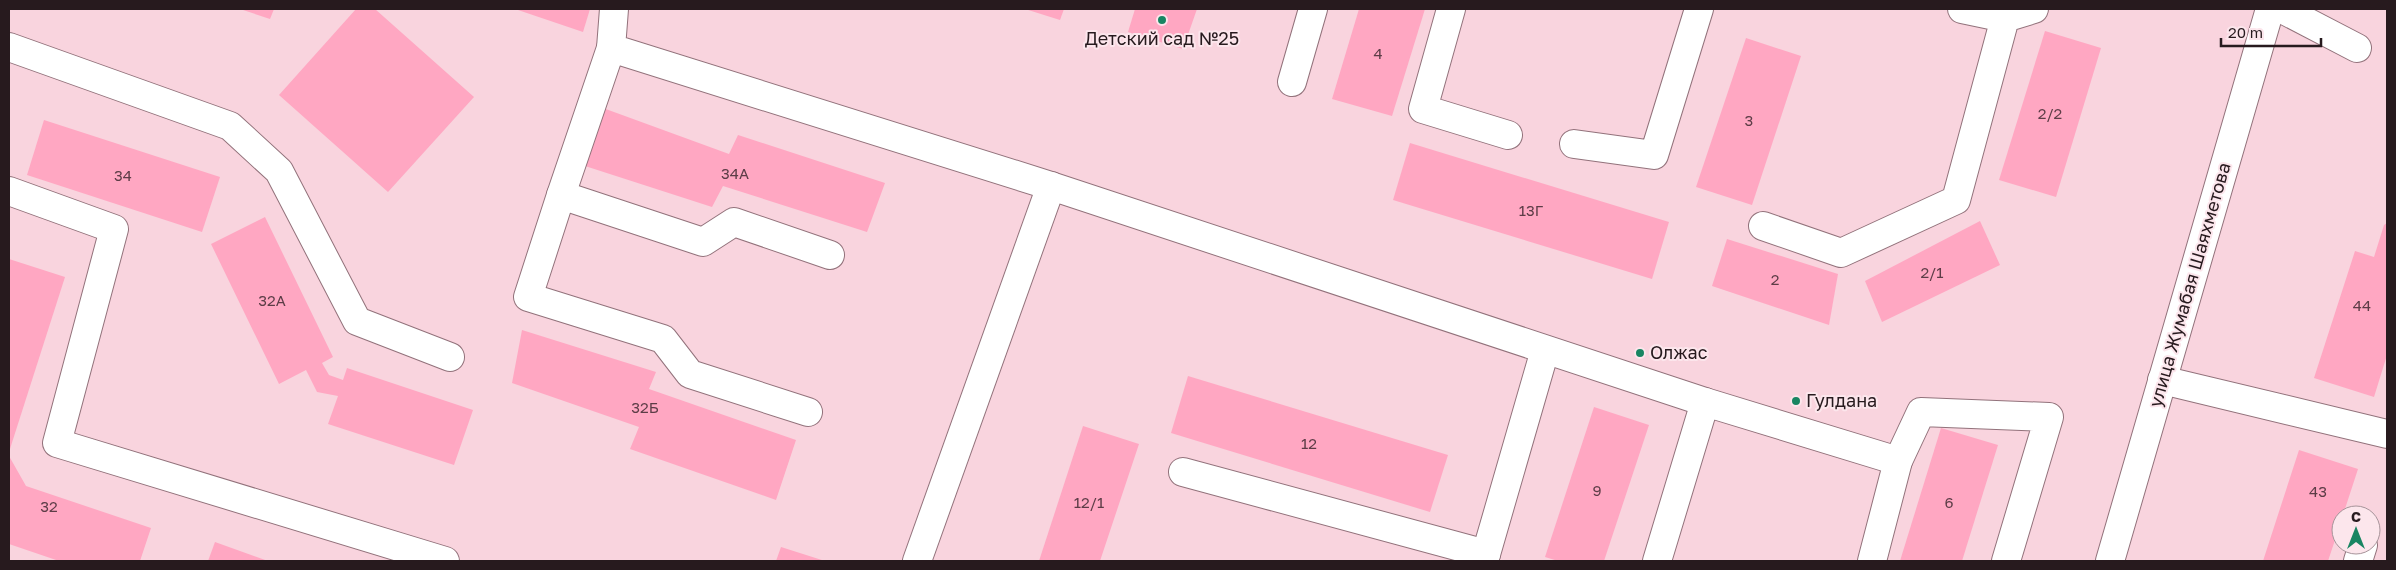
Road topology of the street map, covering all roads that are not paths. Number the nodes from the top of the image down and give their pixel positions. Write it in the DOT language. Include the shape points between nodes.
graph roads {
  1 [pos="614,9"];
  2 [pos="1313,9"];
  3 [pos="1452,9"];
  4 [pos="1699,9"];
  5 [pos="1962,9"];
  6 [pos="2034,9"];
  7 [pos="2270,9"];
  8 [pos="2282,9"];
  9 [pos="2005,18"];
  10 [pos="9,47"];
  11 [pos="611,48"];
  12 [pos="2357,48"];
  13 [pos="1292,82"];
  14 [pos="1508,135"];
  15 [pos="1574,144"];
  16 [pos="1051,186"];
  17 [pos="9,191"];
  18 [pos="561,195"];
  19 [pos="1763,226"];
  20 [pos="830,255"];
  21 [pos="1545,350"];
  22 [pos="450,357"];
  23 [pos="2162,380"];
  24 [pos="1705,402"];
  25 [pos="808,412"];
  26 [pos="2387,434"];
  27 [pos="1898,461"];
  28 [pos="1183,472"];
  29 [pos="1485,557"];
  30 [pos="445,561"];
  31 [pos="917,561"];
  32 [pos="1657,561"];
  33 [pos="1872,561"];
  34 [pos="2006,561"];
  35 [pos="2110,561"];
  1 -- 11 [label="street"];
  2 -- 13 [label="street"];
  3 -- 14 [label="street" via="1423,109"];
  4 -- 15 [label="street" via="1654,156"];
  5 -- 9 [label="street"];
  6 -- 9 [label="street"];
  7 -- 23 [label="street, улица Жумабая Шаяхметова"];
  8 -- 12 [label="street"];
  9 -- 19 [label="street" via="1956,200 1841,253"];
  10 -- 22 [label="street" via="230,126 279,171 357,321"];
  11 -- 16 [label="street"];
  11 -- 18 [label="street"];
  16 -- 21 [label="street"];
  16 -- 31 [label="street"];
  17 -- 30 [label="street" via="114,229 57,443"];
  18 -- 20 [label="street" via="703,242 734,222"];
  18 -- 25 [label="street" via="528,297 663,339 690,374"];
  21 -- 24 [label="street"];
  21 -- 29 [label="street"];
  23 -- 26 [label="street"];
  23 -- 35 [label="street, улица Жумабая Шаяхметова"];
  24 -- 27 [label="street"];
  24 -- 32 [label="street"];
  27 -- 33 [label="street"];
  27 -- 34 [label="street" via="1921,412 2049,417"];
  28 -- 29 [label="street"];
}
